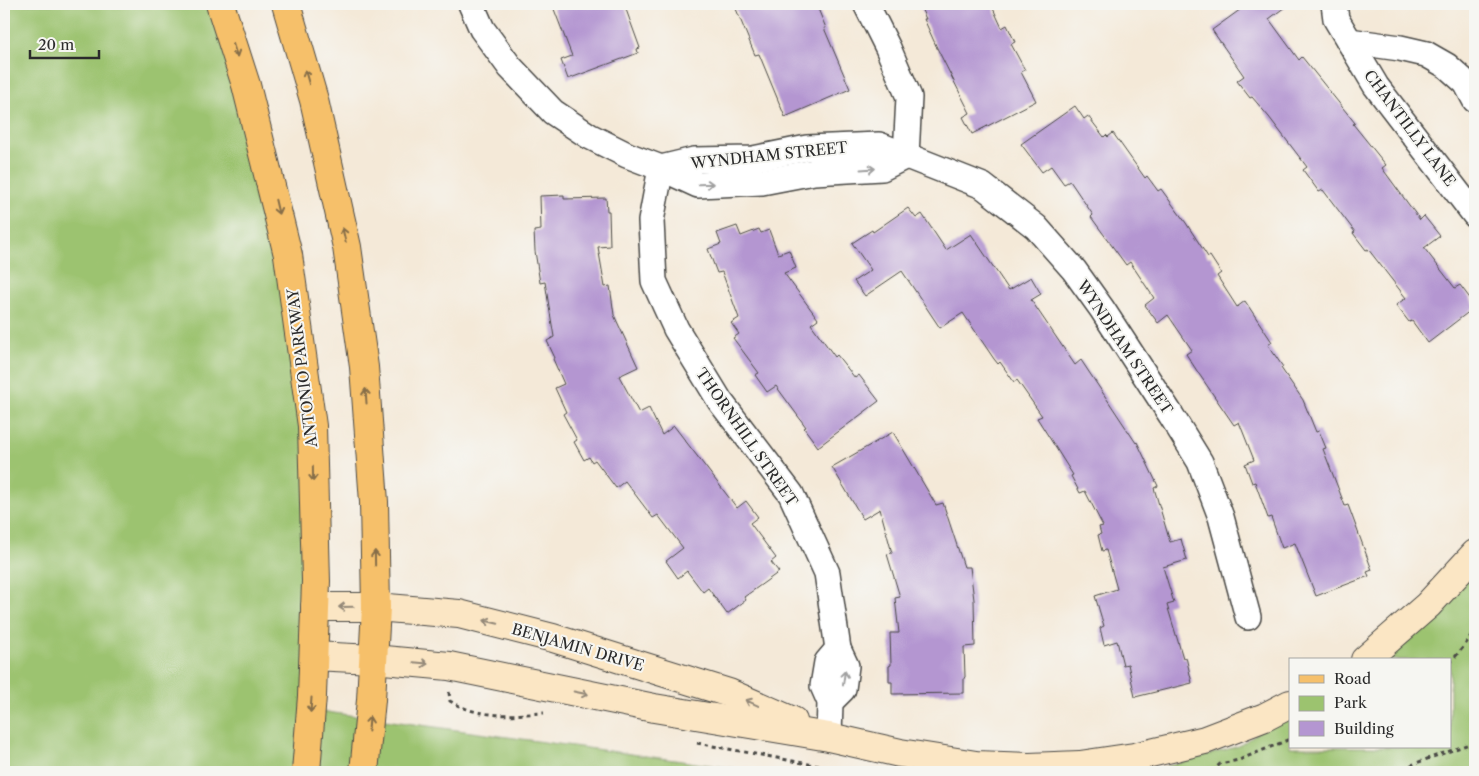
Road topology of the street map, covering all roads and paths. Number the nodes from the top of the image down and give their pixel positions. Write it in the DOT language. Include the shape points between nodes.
graph roads {
  1 [pos="220,4"];
  2 [pos="286,4"];
  3 [pos="471,4"];
  4 [pos="866,4"];
  5 [pos="1334,4"];
  6 [pos="1348,41"];
  7 [pos="1475,100"];
  8 [pos="906,156"];
  9 [pos="661,168"];
  10 [pos="1475,212"];
  11 [pos="1475,554"];
  12 [pos="315,607"];
  13 [pos="376,607"];
  14 [pos="1248,617"];
  15 [pos="1475,629"];
  16 [pos="314,656"];
  17 [pos="1367,658"];
  18 [pos="373,659"];
  19 [pos="1452,661"];
  20 [pos="1289,705"];
  21 [pos="829,737"];
  22 [pos="1289,739"];
  23 [pos="1475,742"];
  24 [pos="306,772"];
  25 [pos="364,772"];
  26 [pos="1207,772"];
  27 [pos="1212,772"];
  28 [pos="1396,772"];
  1 -- 12 [label="main road, ANTONIO PARKWAY, one-way" via="246,84 288,255 312,426"];
  13 -- 2 [label="main road, one-way" via="374,502 364,367 346,247 314,100"];
  3 -- 9 [label="street, WYNDHAM STREET" via="482,29 510,67 554,112 627,156"];
  4 -- 8 [label="street" via="909,97"];
  5 -- 6 [label="street, CHANTILLY LANE" via="1336,19"];
  6 -- 7 [label="street, CHANTILLY LANE" via="1426,54 1447,66 1466,83"];
  6 -- 10 [label="street, CHANTILLY LANE" via="1376,86"];
  8 -- 9 [label="street, WYNDHAM STREET" via="882,168 814,172 762,182 698,185"];
  8 -- 14 [label="street, WYNDHAM STREET" via="983,186 1036,227 1074,270 1200,462 1221,517"];
  9 -- 21 [label="street, THORNHILL STREET" via="651,221 654,281 676,329 720,401 791,494 827,573 838,649 827,662 823,686 830,702"];
  11 -- 17 [label="main road" via="1428,605"];
  13 -- 12 [label="main road, BENJAMIN DRIVE, one-way"];
  12 -- 16 [label="main road, ANTONIO PARKWAY"];
  13 -- 18 [label="main road"];
  21 -- 13 [label="main road, BENJAMIN DRIVE, one-way" via="729,693 553,638 459,614"];
  15 -- 19 [label="path"];
  16 -- 18 [label="main road, BENJAMIN DRIVE"];
  16 -- 24 [label="main road, ANTONIO PARKWAY, one-way"];
  18 -- 21 [label="main road, BENJAMIN DRIVE, one-way" via="449,666 654,708"];
  25 -- 18 [label="main road, one-way"];
  20 -- 21 [label="main road, BENJAMIN DRIVE" via="1205,740 1134,757 1080,765 976,765"];
  22 -- 27 [label="path" via="1239,760 1220,764"];
  23 -- 28 [label="path"];
  26 -- 27 [label="path"];
}
